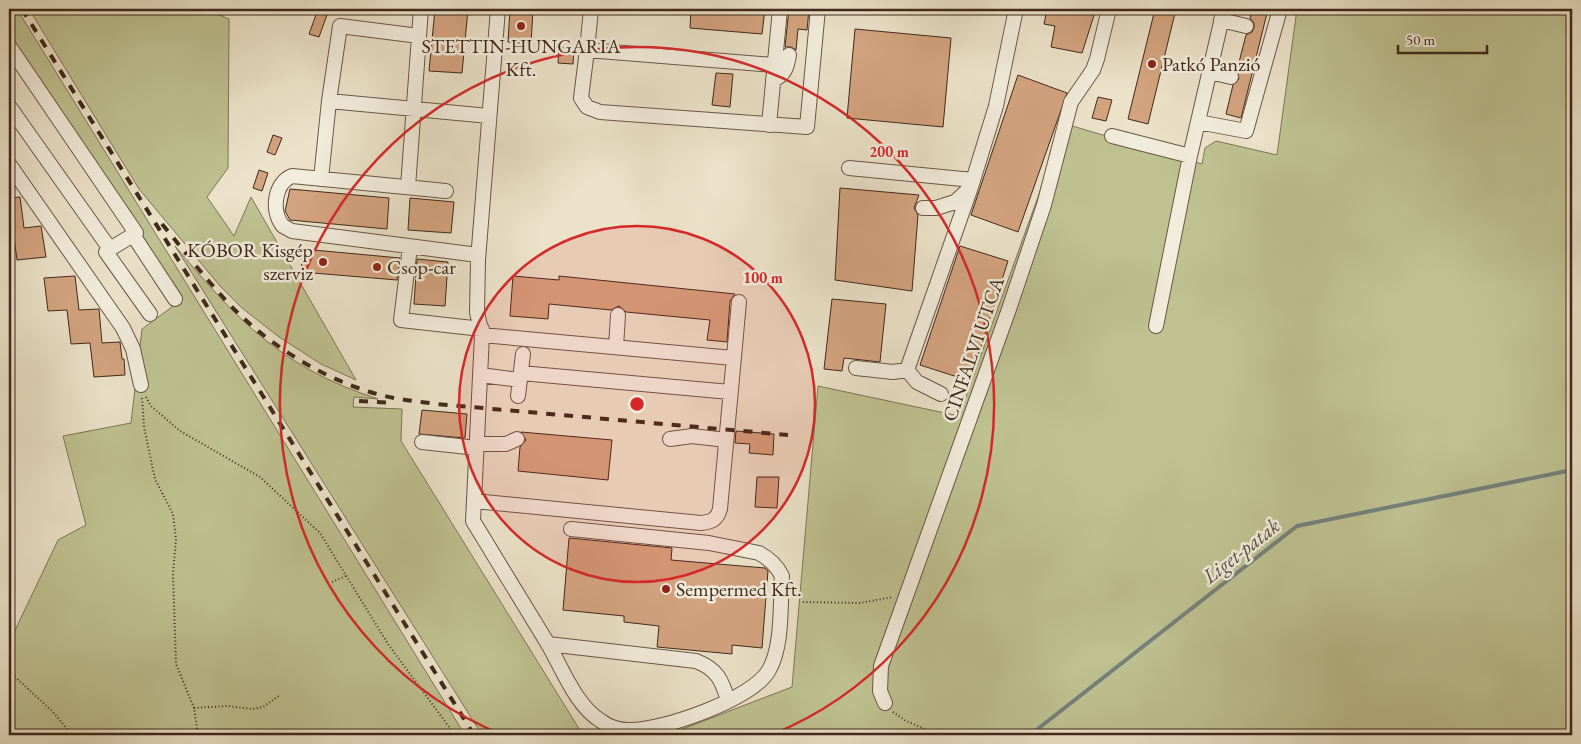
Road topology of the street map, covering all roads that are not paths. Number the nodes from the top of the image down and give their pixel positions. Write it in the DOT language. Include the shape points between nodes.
graph roads {
  1 [pos="421,9"];
  2 [pos="498,9"];
  3 [pos="591,9"];
  4 [pos="780,9"];
  5 [pos="818,9"];
  6 [pos="1016,9"];
  7 [pos="1109,9"];
  8 [pos="1280,9"];
  9 [pos="1223,15"];
  10 [pos="1246,26"];
  11 [pos="419,36"];
  12 [pos="9,46"];
  13 [pos="587,50"];
  14 [pos="789,55"];
  15 [pos="774,66"];
  16 [pos="1210,72"];
  17 [pos="1231,78"];
  18 [pos="773,80"];
  19 [pos="329,101"];
  20 [pos="9,106"];
  21 [pos="413,111"];
  22 [pos="489,116"];
  23 [pos="1198,122"];
  24 [pos="769,125"];
  25 [pos="1112,136"];
  26 [pos="1190,156"];
  27 [pos="9,164"];
  28 [pos="849,168"];
  29 [pos="321,179"];
  30 [pos="972,184"];
  31 [pos="408,187"];
  32 [pos="446,191"];
  33 [pos="923,208"];
  34 [pos="133,235"];
  35 [pos="410,246"];
  36 [pos="110,249"];
  37 [pos="478,255"];
  38 [pos="175,298"];
  39 [pos="739,302"];
  40 [pos="150,314"];
  41 [pos="618,315"];
  42 [pos="1156,326"];
  43 [pos="482,332"];
  44 [pos="616,347"];
  45 [pos="523,354"];
  46 [pos="733,358"];
  47 [pos="856,368"];
  48 [pos="907,370"];
  49 [pos="480,375"];
  50 [pos="521,376"];
  51 [pos="141,385"];
  52 [pos="730,392"];
  53 [pos="941,394"];
  54 [pos="518,396"];
  55 [pos="517,439"];
  56 [pos="670,439"];
  57 [pos="726,440"];
  58 [pos="422,442"];
  59 [pos="477,446"];
  60 [pos="474,502"];
  61 [pos="571,529"];
  62 [pos="548,644"];
  63 [pos="728,701"];
  64 [pos="885,703"];
  1 -- 11 [label="street"];
  2 -- 22 [label="street"];
  3 -- 13 [label="street"];
  4 -- 15 [label="street"];
  5 -- 24 [label="street" via="807,128"];
  6 -- 30 [label="street" via="996,106"];
  7 -- 64 [label="street, CINFALVI UTCA" via="1093,70 1071,102 1044,205 1008,312 881,666 880,691"];
  8 -- 23 [label="street" via="1246,131"];
  9 -- 10 [label="street"];
  9 -- 16 [label="street"];
  11 -- 19 [label="street" via="340,26"];
  11 -- 21 [label="street"];
  12 -- 34 [label="street" via="136,233"];
  13 -- 15 [label="street"];
  13 -- 24 [label="street" via="582,98 587,107 600,112"];
  14 -- 18 [label="street" via="786,69"];
  15 -- 18 [label="street"];
  16 -- 17 [label="street"];
  16 -- 23 [label="street"];
  18 -- 24 [label="street"];
  19 -- 21 [label="street"];
  19 -- 29 [label="street"];
  20 -- 36 [label="street"];
  21 -- 22 [label="street"];
  21 -- 31 [label="street"];
  22 -- 37 [label="street"];
  23 -- 26 [label="street"];
  25 -- 26 [label="street"];
  26 -- 42 [label="street"];
  27 -- 51 [label="street" via="123,328 133,349"];
  28 -- 30 [label="street"];
  29 -- 31 [label="street"];
  29 -- 35 [label="street" via="292,176 283,181 278,191 277,212 282,226 292,231"];
  30 -- 33 [label="street" via="955,202"];
  30 -- 48 [label="street"];
  31 -- 32 [label="street"];
  34 -- 36 [label="street"];
  34 -- 38 [label="street"];
  35 -- 37 [label="street"];
  35 -- 43 [label="street" via="401,320"];
  36 -- 40 [label="street" via="106,252"];
  37 -- 43 [label="street" via="477,312"];
  39 -- 46 [label="street"];
  41 -- 44 [label="street"];
  43 -- 44 [label="street"];
  43 -- 49 [label="street"];
  44 -- 46 [label="street"];
  45 -- 50 [label="street"];
  46 -- 52 [label="street"];
  47 -- 48 [label="street" via="892,372"];
  48 -- 53 [label="street" via="917,382"];
  49 -- 50 [label="street"];
  49 -- 59 [label="street"];
  50 -- 52 [label="street"];
  50 -- 54 [label="street"];
  52 -- 57 [label="street"];
  55 -- 59 [label="street" via="506,444"];
  56 -- 57 [label="street" via="692,436"];
  57 -- 60 [label="street" via="720,509 716,519 707,523"];
  58 -- 59 [label="street"];
  59 -- 60 [label="street"];
  60 -- 62 [label="street" via="476,527"];
  61 -- 63 [label="street" via="709,543 759,553 779,569 782,576 775,657 760,681"];
  62 -- 63 [label="street" via="696,661 718,675"];
  62 -- 63 [label="street" via="586,708 596,718 617,729 636,730 672,723"];
}
